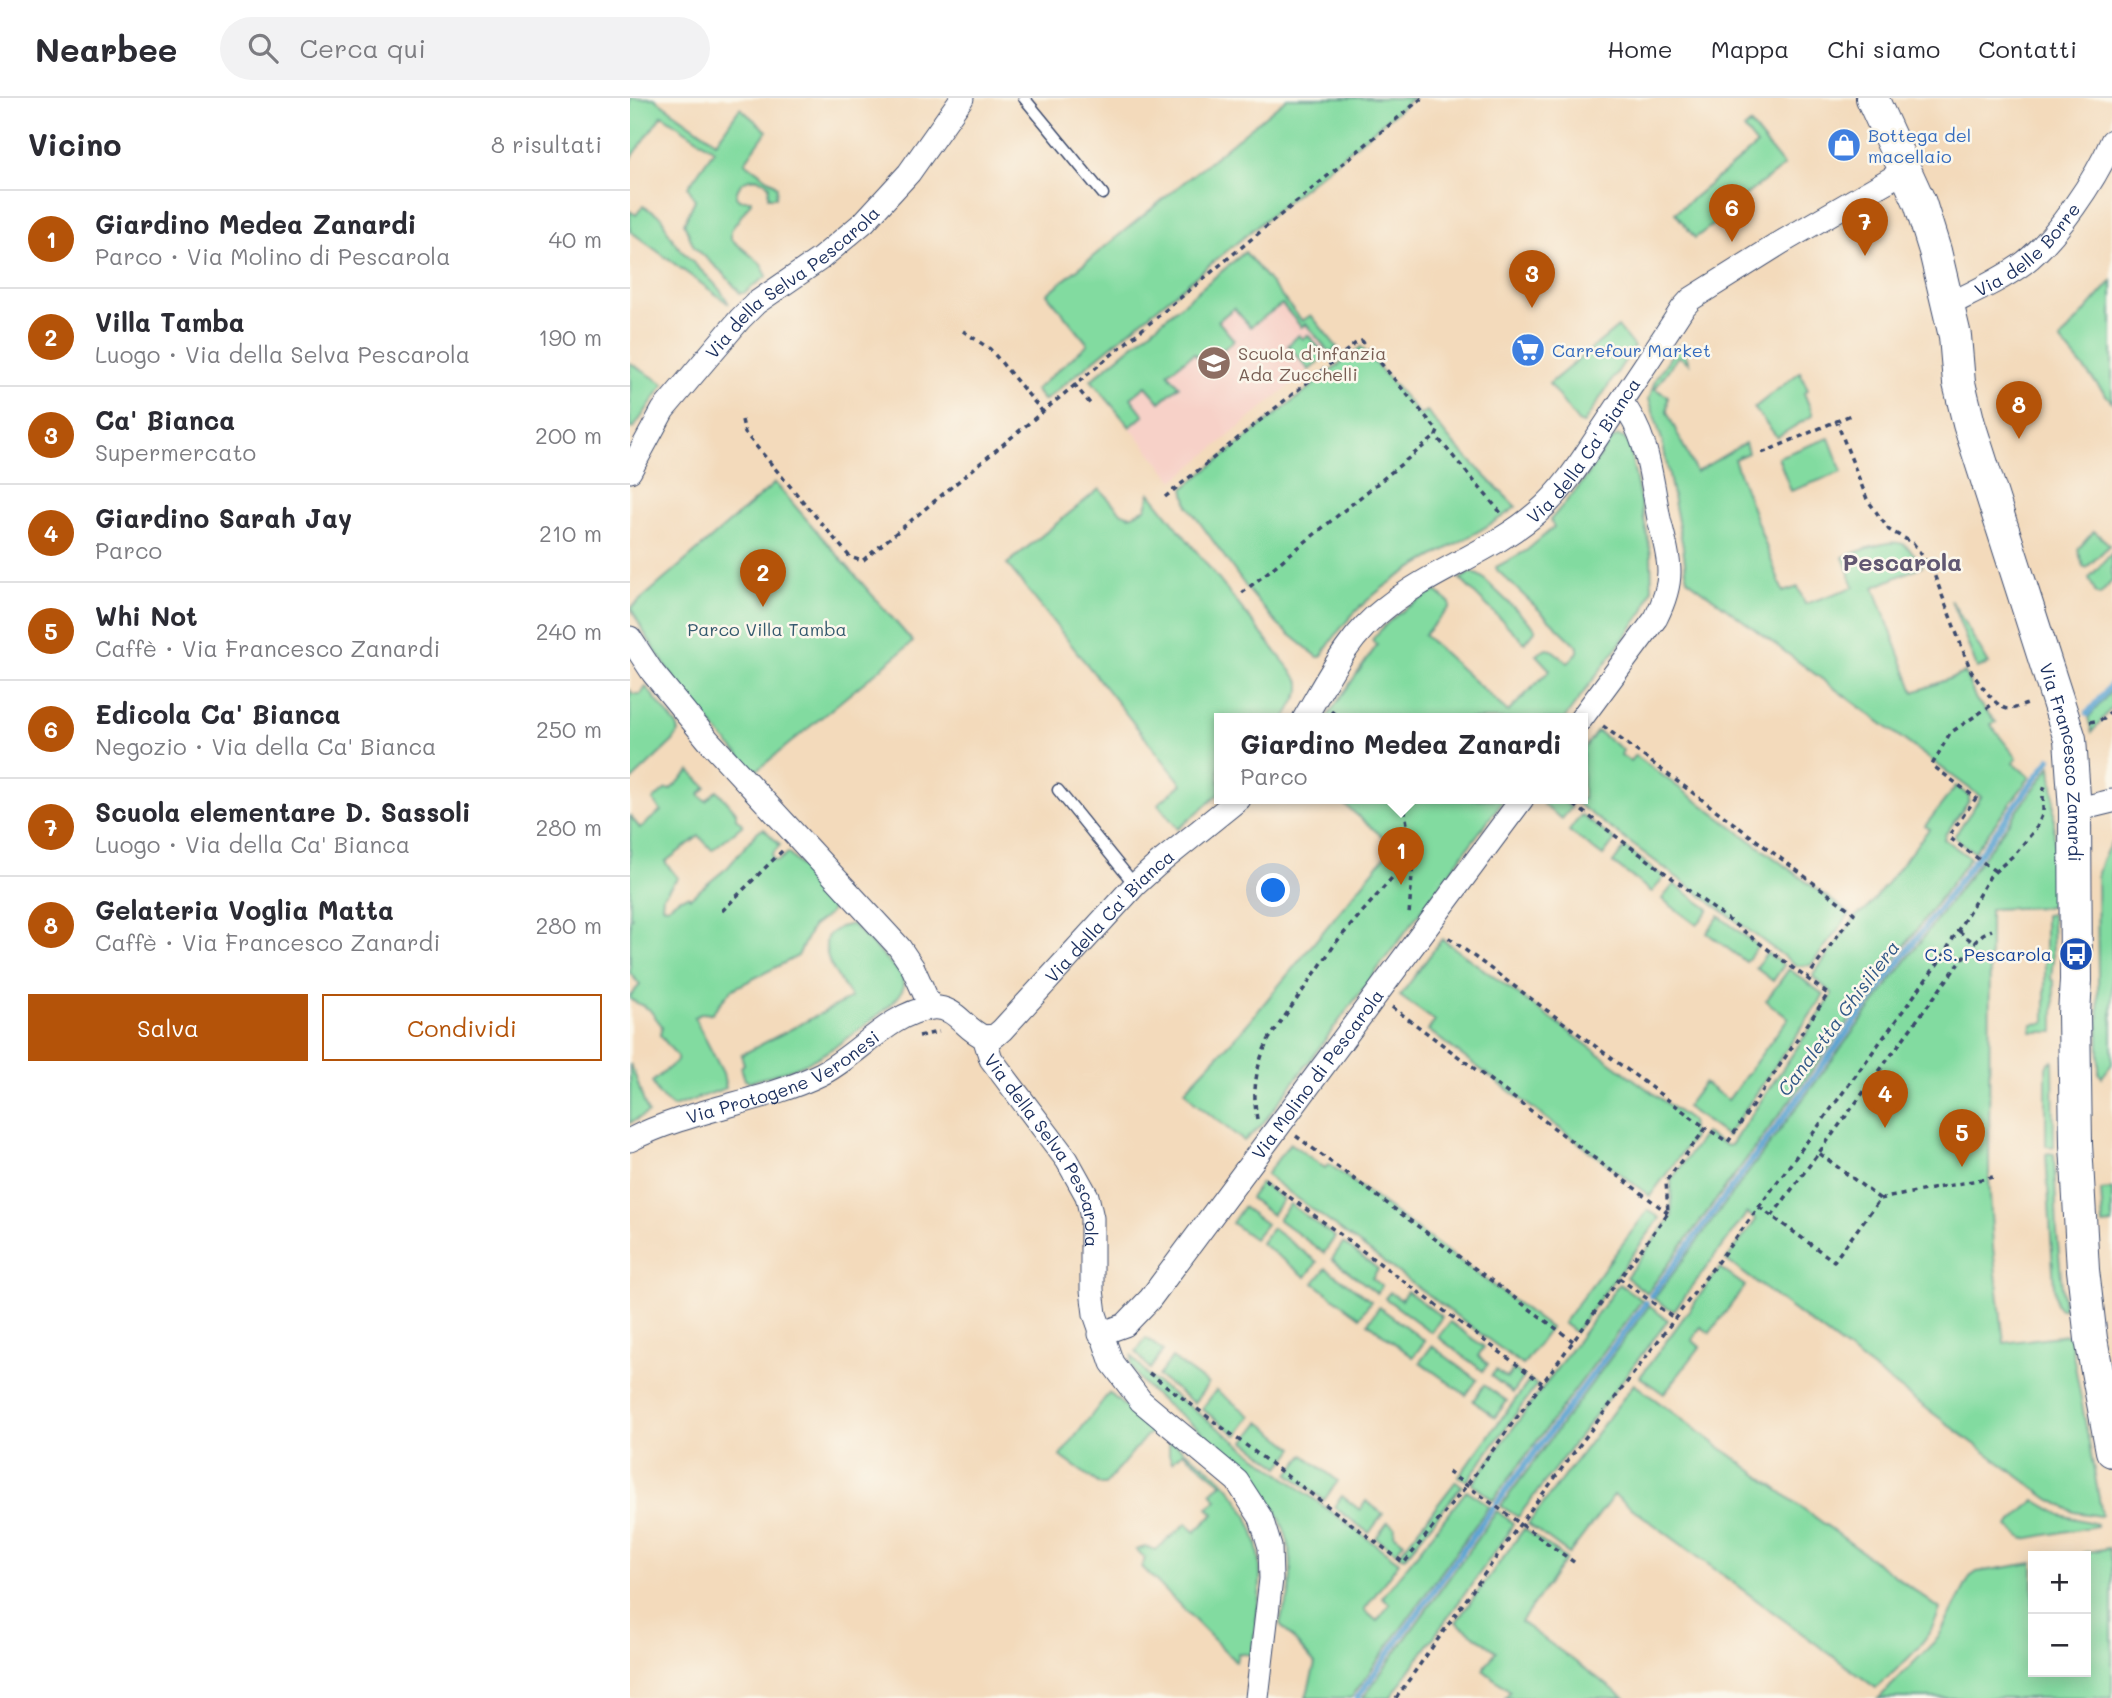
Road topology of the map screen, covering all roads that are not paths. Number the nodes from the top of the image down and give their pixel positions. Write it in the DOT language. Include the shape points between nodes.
graph roads {
  1 [pos="962,98"];
  2 [pos="1024,98"];
  3 [pos="1872,98"];
  4 [pos="2112,141"];
  5 [pos="1906,170"];
  6 [pos="1103,194"];
  7 [pos="1948,305"];
  8 [pos="1621,402"];
  9 [pos="630,471"];
  10 [pos="630,638"];
  11 [pos="1308,713"];
  12 [pos="1590,721"];
  13 [pos="1058,790"];
  14 [pos="2112,801"];
  15 [pos="1234,804"];
  16 [pos="1518,804"];
  17 [pos="2075,810"];
  18 [pos="1135,886"];
  19 [pos="931,1008"];
  20 [pos="984,1037"];
  21 [pos="630,1140"];
  22 [pos="1100,1334"];
  23 [pos="2112,1451"];
  24 [pos="1257,1698"];
  1 -- 9 [label="street, Via della Selva Pescarola" via="881,205 840,243 740,318 663,410"];
  2 -- 6 [label="lane"];
  3 -- 5 [label="main road, Via Francesco Zanardi"];
  4 -- 7 [label="street, Via delle Borre" via="2046,242 2013,270"];
  5 -- 7 [label="main road, Via Francesco Zanardi" via="1928,226"];
  5 -- 8 [label="street, Via della Ca' Bianca" via="1697,294 1682,309"];
  7 -- 17 [label="main road, Via Francesco Zanardi" via="1969,424 2065,719"];
  8 -- 11 [label="street, Via della Ca' Bianca" via="1567,481 1538,512 1376,615 1338,661"];
  8 -- 12 [label="street" via="1644,445 1668,581 1656,618"];
  10 -- 19 [label="street" via="694,724 899,947"];
  13 -- 18 [label="lane"];
  14 -- 17 [label="street"];
  15 -- 18 [label="street, Via della Ca' Bianca"];
  16 -- 22 [label="street, Via Molino di Pescarola" via="1150,1299 1125,1325"];
  17 -- 23 [label="main road, Via Francesco Zanardi" via="2079,1225 2089,1328"];
  18 -- 20 [label="street, Via della Ca' Bianca" via="1002,1030"];
  19 -- 20 [label="street, Via della Selva Pescarola" via="947,1010"];
  19 -- 21 [label="street, Via Protogene Veronesi" via="896,1021 813,1078"];
  20 -- 22 [label="street, Via della Selva Pescarola" via="990,1059 1067,1160 1087,1196 1092,1218 1093,1301"];
  22 -- 24 [label="street, Via della Selva Pescarola" via="1129,1388 1237,1481 1261,1518 1270,1547 1271,1579"];
}
